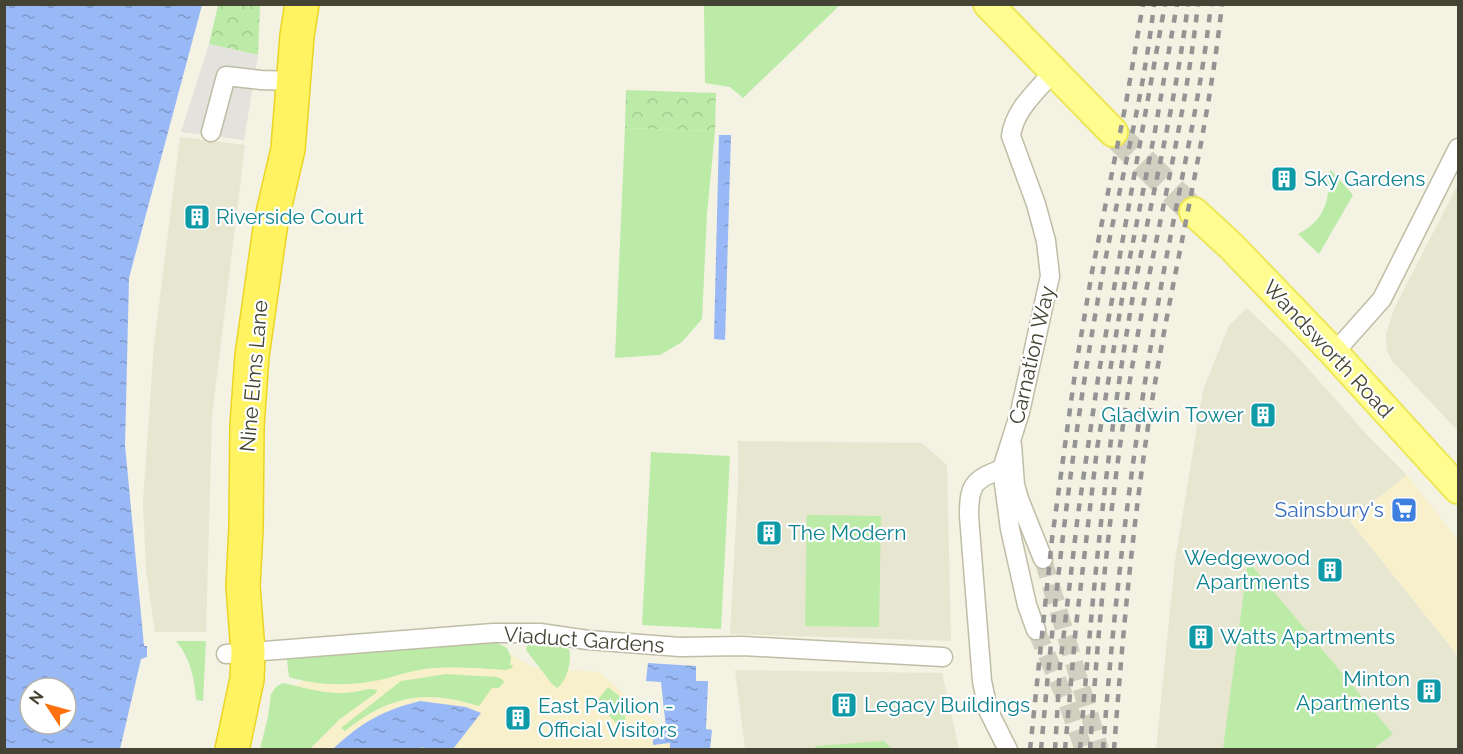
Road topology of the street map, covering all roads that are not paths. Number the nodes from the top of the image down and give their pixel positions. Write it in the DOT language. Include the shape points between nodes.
graph roads {
  1 [pos="284,4"];
  2 [pos="302,4"];
  3 [pos="988,4"];
  4 [pos="1053,72"];
  5 [pos="284,81"];
  6 [pos="211,132"];
  7 [pos="1113,132"];
  8 [pos="1457,154"];
  9 [pos="1194,212"];
  10 [pos="1334,353"];
  11 [pos="1011,441"];
  12 [pos="1002,469"];
  13 [pos="1458,489"];
  14 [pos="1043,559"];
  15 [pos="1035,630"];
  16 [pos="237,653"];
  17 [pos="943,657"];
  18 [pos="212,750"];
  19 [pos="232,750"];
  20 [pos="1008,750"];
  1 -- 5 [label="highway, Nine Elms Lane"];
  2 -- 5 [label="highway, Nine Elms Lane"];
  3 -- 4 [label="main road"];
  4 -- 7 [label="main road"];
  4 -- 11 [label="street, Carnation Way" via="1012,126 1011,136 1046,241 1050,276"];
  5 -- 6 [label="street" via="226,75"];
  5 -- 16 [label="highway, Nine Elms Lane" via="248,265 228,444"];
  8 -- 10 [label="street" via="1382,299"];
  9 -- 10 [label="main road, Wandsworth Road"];
  10 -- 13 [label="main road, Wandsworth Road"];
  11 -- 12 [label="street"];
  11 -- 14 [label="street" via="1019,499"];
  12 -- 15 [label="street" via="1010,529"];
  12 -- 20 [label="street" via="972,487 969,516 982,681 988,710"];
  16 -- 17 [label="street, Viaduct Gardens" via="493,633 540,633 680,647 743,646"];
  16 -- 18 [label="highway, Nine Elms Lane"];
  16 -- 19 [label="highway, Nine Elms Lane" via="247,679"];
}
